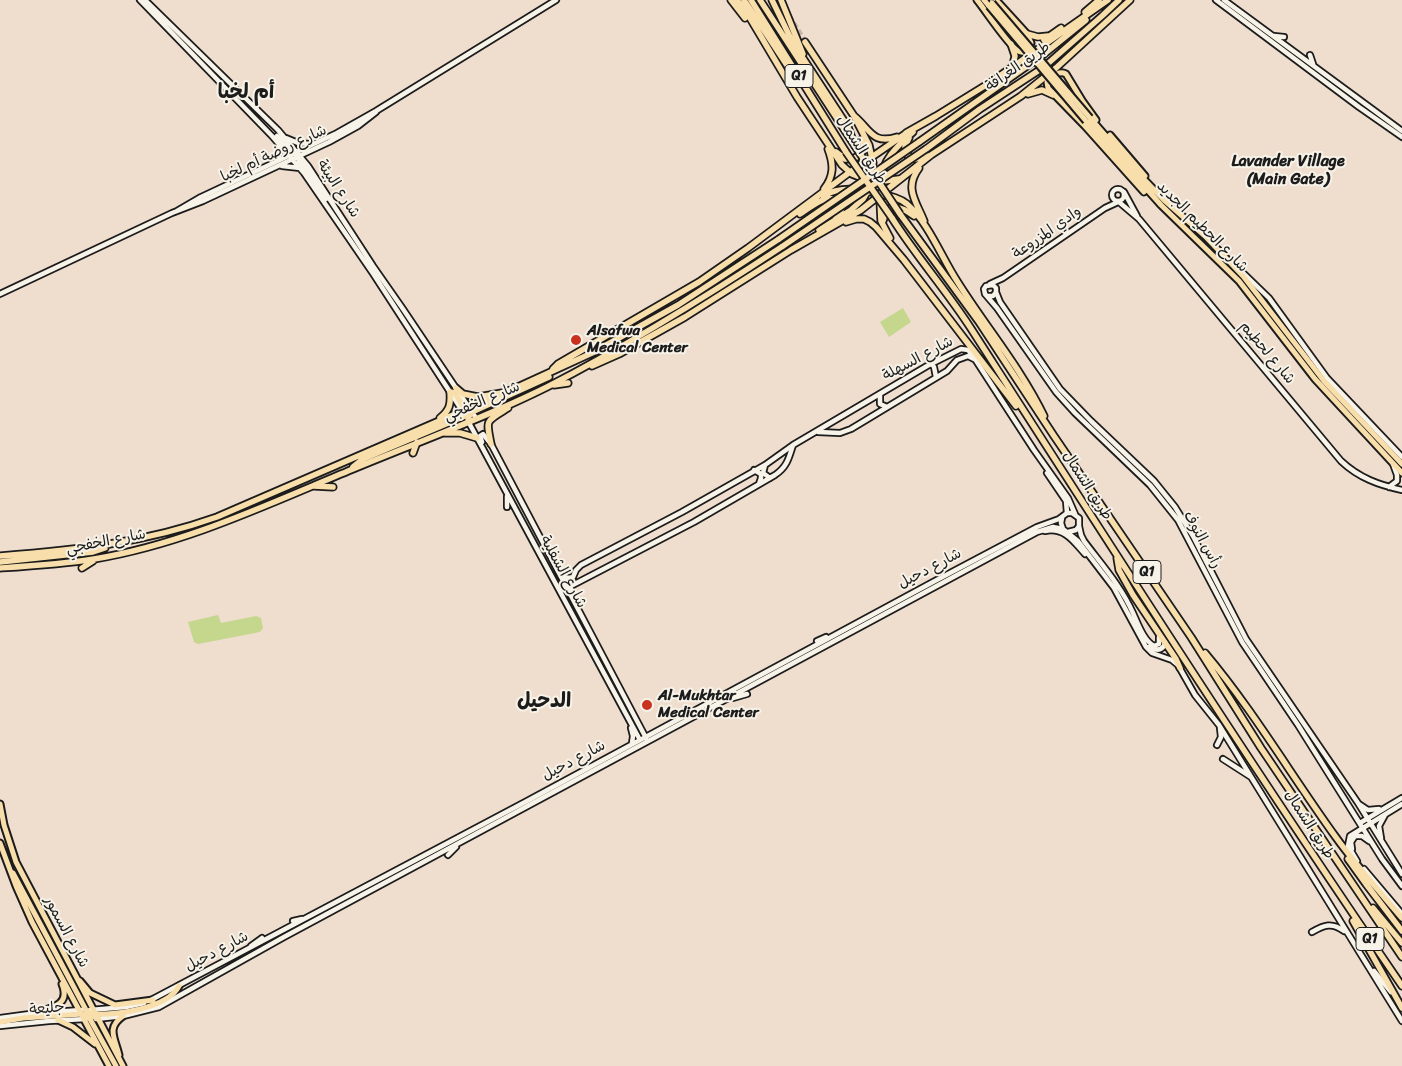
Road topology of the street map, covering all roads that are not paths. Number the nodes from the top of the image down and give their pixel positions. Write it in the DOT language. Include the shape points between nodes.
graph roads {
  1 [pos="140,0"];
  2 [pos="145,0"];
  3 [pos="556,0"];
  4 [pos="731,0"];
  5 [pos="737,0"];
  6 [pos="744,0"];
  7 [pos="751,0"];
  8 [pos="760,0"];
  9 [pos="768,0"];
  10 [pos="772,0"];
  11 [pos="781,0"];
  12 [pos="977,0"];
  13 [pos="984,0"];
  14 [pos="1099,0"];
  15 [pos="1108,0"];
  16 [pos="1118,0"];
  17 [pos="1123,0"];
  18 [pos="1130,0"];
  19 [pos="1216,0"];
  20 [pos="1224,0"];
  21 [pos="991,2"];
  22 [pos="773,9"];
  23 [pos="751,23"];
  24 [pos="1101,28"];
  25 [pos="1054,33"];
  26 [pos="1027,34"];
  27 [pos="1274,36"];
  28 [pos="1284,37"];
  29 [pos="806,42"];
  30 [pos="1011,44"];
  31 [pos="805,50"];
  32 [pos="813,55"];
  33 [pos="1310,56"];
  34 [pos="804,58"];
  35 [pos="1018,63"];
  36 [pos="1313,66"];
  37 [pos="1010,68"];
  38 [pos="804,84"];
  39 [pos="1053,94"];
  40 [pos="1021,96"];
  41 [pos="243,106"];
  42 [pos="376,111"];
  43 [pos="854,116"];
  44 [pos="921,125"];
  45 [pos="1402,131"];
  46 [pos="908,132"];
  47 [pos="283,135"];
  48 [pos="822,136"];
  49 [pos="1402,137"];
  50 [pos="277,141"];
  51 [pos="919,142"];
  52 [pos="315,144"];
  53 [pos="854,145"];
  54 [pos="926,149"];
  55 [pos="310,151"];
  56 [pos="295,155"];
  57 [pos="931,156"];
  58 [pos="872,157"];
  59 [pos="278,160"];
  60 [pos="278,166"];
  61 [pos="308,166"];
  62 [pos="300,168"];
  63 [pos="850,172"];
  64 [pos="903,178"];
  65 [pos="871,181"];
  66 [pos="880,182"];
  67 [pos="868,191"];
  68 [pos="1124,192"];
  69 [pos="880,194"];
  70 [pos="818,196"];
  71 [pos="1113,198"];
  72 [pos="1118,202"];
  73 [pos="1162,202"];
  74 [pos="1105,208"];
  75 [pos="799,210"];
  76 [pos="177,211"];
  77 [pos="340,214"];
  78 [pos="1139,219"];
  79 [pos="827,225"];
  80 [pos="926,228"];
  81 [pos="774,229"];
  82 [pos="885,229"];
  83 [pos="791,250"];
  84 [pos="1227,258"];
  85 [pos="904,260"];
  86 [pos="1003,278"];
  87 [pos="990,284"];
  88 [pos="682,288"];
  89 [pos="996,291"];
  90 [pos="0,294"];
  91 [pos="988,296"];
  92 [pos="672,299"];
  93 [pos="592,353"];
  94 [pos="975,360"];
  95 [pos="931,363"];
  96 [pos="581,368"];
  97 [pos="550,372"];
  98 [pos="936,377"];
  99 [pos="568,383"];
  100 [pos="547,386"];
  101 [pos="453,390"];
  102 [pos="504,393"];
  103 [pos="880,394"];
  104 [pos="519,400"];
  105 [pos="888,407"];
  106 [pos="468,414"];
  107 [pos="434,423"];
  108 [pos="1035,429"];
  109 [pos="815,433"];
  110 [pos="438,434"];
  111 [pos="1054,436"];
  112 [pos="477,438"];
  113 [pos="417,442"];
  114 [pos="491,444"];
  115 [pos="793,445"];
  116 [pos="1034,450"];
  117 [pos="412,453"];
  118 [pos="1402,456"];
  119 [pos="490,461"];
  120 [pos="1392,461"];
  121 [pos="1402,464"];
  122 [pos="765,465"];
  123 [pos="754,470"];
  124 [pos="347,471"];
  125 [pos="1402,473"];
  126 [pos="770,478"];
  127 [pos="758,485"];
  128 [pos="312,486"];
  129 [pos="333,487"];
  130 [pos="1389,488"];
  131 [pos="1402,490"];
  132 [pos="506,492"];
  133 [pos="507,507"];
  134 [pos="1067,513"];
  135 [pos="1075,514"];
  136 [pos="1062,518"];
  137 [pos="1080,526"];
  138 [pos="1063,529"];
  139 [pos="1068,532"];
  140 [pos="1023,540"];
  141 [pos="111,545"];
  142 [pos="548,553"];
  143 [pos="0,555"];
  144 [pos="984,555"];
  145 [pos="976,556"];
  146 [pos="1117,556"];
  147 [pos="95,559"];
  148 [pos="988,560"];
  149 [pos="0,567"];
  150 [pos="82,568"];
  151 [pos="983,568"];
  152 [pos="1101,570"];
  153 [pos="562,574"];
  154 [pos="575,575"];
  155 [pos="583,580"];
  156 [pos="571,589"];
  157 [pos="578,612"];
  158 [pos="1153,624"];
  159 [pos="850,627"];
  160 [pos="1142,631"];
  161 [pos="1191,637"];
  162 [pos="817,641"];
  163 [pos="1165,642"];
  164 [pos="1180,668"];
  165 [pos="618,680"];
  166 [pos="747,694"];
  167 [pos="623,697"];
  168 [pos="706,699"];
  169 [pos="725,700"];
  170 [pos="699,707"];
  171 [pos="617,708"];
  172 [pos="625,713"];
  173 [pos="633,716"];
  174 [pos="629,720"];
  175 [pos="1219,725"];
  176 [pos="656,731"];
  177 [pos="644,740"];
  178 [pos="632,743"];
  179 [pos="1218,745"];
  180 [pos="622,750"];
  181 [pos="610,752"];
  182 [pos="1222,759"];
  183 [pos="595,764"];
  184 [pos="573,771"];
  185 [pos="1252,778"];
  186 [pos="534,793"];
  187 [pos="1402,798"];
  188 [pos="527,801"];
  189 [pos="1358,803"];
  190 [pos="0,804"];
  191 [pos="1402,804"];
  192 [pos="1388,809"];
  193 [pos="1368,821"];
  194 [pos="1361,825"];
  195 [pos="457,834"];
  196 [pos="1335,837"];
  197 [pos="452,840"];
  198 [pos="0,843"];
  199 [pos="460,843"];
  200 [pos="1382,844"];
  201 [pos="1375,848"];
  202 [pos="448,855"];
  203 [pos="8,865"];
  204 [pos="1402,874"];
  205 [pos="1373,879"];
  206 [pos="1354,883"];
  207 [pos="1402,886"];
  208 [pos="1338,892"];
  209 [pos="1402,914"];
  210 [pos="311,916"];
  211 [pos="1402,918"];
  212 [pos="293,921"];
  213 [pos="1402,931"];
  214 [pos="1312,932"];
  215 [pos="1349,935"];
  216 [pos="262,938"];
  217 [pos="1402,943"];
  218 [pos="247,950"];
  219 [pos="48,954"];
  220 [pos="1362,956"];
  221 [pos="1402,957"];
  222 [pos="77,980"];
  223 [pos="179,986"];
  224 [pos="1402,986"];
  225 [pos="153,1000"];
  226 [pos="1401,1007"];
  227 [pos="37,1013"];
  228 [pos="88,1014"];
  229 [pos="123,1016"];
  230 [pos="0,1020"];
  231 [pos="58,1020"];
  232 [pos="1402,1021"];
  233 [pos="0,1026"];
  234 [pos="99,1048"];
  235 [pos="120,1060"];
  236 [pos="109,1066"];
  237 [pos="116,1066"];
  238 [pos="123,1066"];
  1 -- 41 [label="street, شارع البيئة"];
  2 -- 47 [label="street, شارع البيئة"];
  3 -- 42 [label="street, شارع روضة أم لخبا"];
  4 -- 23 [label="highway"];
  5 -- 23 [label="highway"];
  6 -- 38 [label="highway" via="792,73"];
  7 -- 38 [label="highway, طريق الشمال / Q1"];
  8 -- 53 [label="highway, طريق الشمال / Q1"];
  9 -- 22 [label="highway"];
  10 -- 34 [label="highway"];
  11 -- 34 [label="highway"];
  12 -- 30 [label="main road"];
  13 -- 21 [label="main road, شارع الحطيم الجديد"];
  14 -- 25 [label="highway"];
  15 -- 35 [label="highway"];
  15 -- 51 [label="highway, طريق الغرافة" via="1044,54"];
  16 -- 54 [label="highway, طريق الغرافة" via="1044,67"];
  17 -- 24 [label="highway"];
  18 -- 24 [label="highway"];
  19 -- 49 [label="street"];
  20 -- 27 [label="street"];
  21 -- 26 [label="main road"];
  21 -- 73 [label="main road, شارع الحطيم الجديد, bridge"];
  23 -- 48 [label="highway"];
  24 -- 40 [label="highway"];
  25 -- 26 [label="highway" via="1040,37"];
  25 -- 35 [label="highway" via="1020,58"];
  26 -- 30 [label="main road" via="1031,43 1026,52 1018,51"];
  27 -- 28 [label="street"];
  27 -- 36 [label="street"];
  29 -- 32 [label="highway"];
  30 -- 37 [label="highway" via="1015,60"];
  31 -- 32 [label="highway"];
  32 -- 43 [label="highway"];
  33 -- 36 [label="street"];
  34 -- 53 [label="highway" via="848,127"];
  35 -- 37 [label="highway"];
  36 -- 45 [label="street"];
  37 -- 44 [label="highway"];
  38 -- 108 [label="highway, طريق الشمال / Q1, bridge" via="846,152 968,325"];
  39 -- 40 [label="highway" via="1039,90"];
  39 -- 73 [label="main road" via="1150,198"];
  39 -- 73 [label="main road" via="1047,82 1058,73 1064,73 1092,114"];
  40 -- 57 [label="highway"];
  41 -- 50 [label="street, شارع البيئة"];
  41 -- 56 [label="street" via="249,108"];
  42 -- 52 [label="street, شارع روضة أم لخبا"];
  42 -- 55 [label="street, شارع روضة أم لخبا" via="358,126"];
  43 -- 46 [label="highway" via="870,134 880,139"];
  43 -- 48 [label="highway" via="865,145 856,158 842,157"];
  43 -- 58 [label="highway"];
  44 -- 46 [label="highway"];
  44 -- 57 [label="highway" via="906,143 905,151 914,159"];
  44 -- 66 [label="highway" via="891,154"];
  46 -- 58 [label="highway"];
  47 -- 52 [label="street" via="298,143"];
  47 -- 56 [label="street, شارع البيئة"];
  48 -- 63 [label="highway"];
  48 -- 70 [label="highway" via="833,170"];
  50 -- 56 [label="street, شارع البيئة"];
  50 -- 59 [label="street"];
  51 -- 93 [label="highway, شارع الخفجي, bridge" via="678,305"];
  52 -- 56 [label="street, شارع روضة أم لخبا"];
  53 -- 111 [label="highway, طريق الشمال / Q1, bridge" via="979,322"];
  54 -- 96 [label="highway, شارع الخفجي, bridge" via="712,292"];
  55 -- 56 [label="street, شارع روضة أم لخبا"];
  55 -- 61 [label="street"];
  56 -- 59 [label="street, شارع روضة أم لخبا"];
  56 -- 60 [label="street, شارع روضة أم لخبا"];
  56 -- 61 [label="street, شارع البيئة"];
  56 -- 62 [label="street, شارع البيئة"];
  56 -- 77 [label="street"];
  57 -- 64 [label="highway"];
  57 -- 80 [label="highway" via="916,172 911,187"];
  58 -- 63 [label="highway"];
  58 -- 65 [label="highway"];
  59 -- 76 [label="street, شارع روضة أم لخبا"];
  60 -- 62 [label="street"];
  60 -- 76 [label="street, شارع روضة أم لخبا"];
  61 -- 77 [label="street, شارع البيئة"];
  62 -- 101 [label="street, شارع البيئة"];
  63 -- 65 [label="highway"];
  63 -- 70 [label="highway"];
  64 -- 66 [label="highway"];
  64 -- 69 [label="highway"];
  65 -- 66 [label="highway"];
  65 -- 67 [label="highway"];
  66 -- 69 [label="highway"];
  67 -- 69 [label="highway"];
  67 -- 75 [label="highway" via="835,191"];
  67 -- 79 [label="highway" via="857,205"];
  68 -- 71 [label="street" via="1116,190"];
  68 -- 72 [label="street" via="1124,198"];
  68 -- 78 [label="street, شارع لحطيم"];
  69 -- 80 [label="highway" via="895,197 908,205"];
  69 -- 82 [label="highway" via="880,216"];
  69 -- 83 [label="highway" via="862,210"];
  70 -- 75 [label="highway"];
  71 -- 72 [label="street"];
  71 -- 74 [label="street, وادي المزروعة"];
  72 -- 74 [label="street, وادي المزروعة"];
  72 -- 78 [label="street, شارع لحطيم"];
  73 -- 84 [label="main road, شارع الحطيم الجديد"];
  73 -- 120 [label="main road, شارع الحطيم الجديد" via="1239,281 1315,380"];
  74 -- 86 [label="street, وادي المزروعة"];
  75 -- 81 [label="highway"];
  76 -- 90 [label="street, شارع روضة أم لخبا"];
  77 -- 101 [label="street, شارع البيئة"];
  78 -- 130 [label="street, شارع لحطيم" via="1342,461 1361,476"];
  79 -- 81 [label="highway" via="842,209 836,199 819,202"];
  79 -- 83 [label="highway"];
  80 -- 82 [label="highway" via="910,212 896,206 884,213"];
  80 -- 111 [label="highway" via="962,290 1024,381"];
  81 -- 92 [label="highway"];
  82 -- 85 [label="highway"];
  83 -- 85 [label="highway" via="859,219 874,224"];
  83 -- 96 [label="highway" via="626,350"];
  84 -- 118 [label="street" via="1267,296 1327,378"];
  84 -- 121 [label="main road, شارع الحطيم الجديد" via="1333,391"];
  85 -- 108 [label="highway"];
  86 -- 87 [label="street, وادي المزروعة"];
  86 -- 89 [label="street, وادي المزروعة"];
  87 -- 89 [label="street"];
  87 -- 91 [label="street" via="984,289"];
  88 -- 92 [label="highway"];
  89 -- 91 [label="street" via="993,296"];
  89 -- 189 [label="street, رأس النوف" via="1000,302 1060,389 1154,481 1175,507 1246,639"];
  91 -- 194 [label="street, رأس النوف" via="1056,392 1150,484 1171,510 1242,642"];
  92 -- 97 [label="highway" via="558,364"];
  93 -- 97 [label="highway, شارع الخفجي"];
  93 -- 106 [label="highway" via="535,384"];
  94 -- 95 [label="street, شارع السهلة" via="964,349"];
  94 -- 98 [label="street, شارع السهلة" via="962,357"];
  94 -- 116 [label="street, طريق الشمال"];
  95 -- 98 [label="street"];
  95 -- 103 [label="street, شارع السهلة"];
  96 -- 100 [label="highway, شارع الخفجي"];
  97 -- 102 [label="highway, شارع الخفجي"];
  98 -- 105 [label="street, شارع السهلة"];
  99 -- 100 [label="highway"];
  100 -- 104 [label="highway, شارع الخفجي"];
  101 -- 102 [label="highway" via="478,397"];
  101 -- 106 [label="highway"];
  101 -- 107 [label="highway" via="449,409"];
  102 -- 106 [label="highway, شارع الخفجي"];
  103 -- 105 [label="street" via="880,404"];
  103 -- 109 [label="street, شارع السهلة"];
  104 -- 106 [label="highway, شارع الخفجي"];
  104 -- 114 [label="highway" via="490,421 487,430"];
  105 -- 109 [label="street, شارع السهلة" via="845,432"];
  106 -- 107 [label="highway, شارع الخفجي"];
  106 -- 110 [label="highway, شارع الخفجي"];
  106 -- 112 [label="street, شارع الشفلية"];
  106 -- 124 [label="highway" via="363,459"];
  107 -- 141 [label="highway, شارع الخفجي" via="217,517 186,528"];
  108 -- 146 [label="highway, طريق الشمال / Q1"];
  109 -- 115 [label="street, شارع السهلة"];
  110 -- 112 [label="highway" via="460,433"];
  110 -- 113 [label="highway, شارع الخفجي"];
  111 -- 161 [label="highway, طريق الشمال / Q1"];
  112 -- 119 [label="street, شارع الشفلية"];
  113 -- 117 [label="highway"];
  113 -- 124 [label="highway, شارع الخفجي"];
  114 -- 119 [label="street" via="486,436 480,436"];
  114 -- 142 [label="street, شارع الشفلية"];
  115 -- 122 [label="street, شارع السهلة"];
  115 -- 126 [label="street" via="783,470"];
  116 -- 134 [label="street, طريق الشمال" via="1066,501"];
  116 -- 135 [label="street, طريق الشمال" via="1068,498"];
  119 -- 132 [label="street, شارع الشفلية"];
  120 -- 125 [label="main road, شارع الحطيم الجديد"];
  120 -- 130 [label="street" via="1398,478"];
  122 -- 123 [label="street, شارع السهلة"];
  122 -- 126 [label="street" via="763,474"];
  123 -- 127 [label="street" via="761,476"];
  123 -- 154 [label="street, شارع السهلة" via="581,565"];
  124 -- 128 [label="highway, شارع الخفجي"];
  126 -- 127 [label="street"];
  127 -- 155 [label="street"];
  128 -- 129 [label="highway"];
  128 -- 147 [label="highway, شارع الخفجي" via="195,533"];
  130 -- 131 [label="street, شارع لحطيم"];
  132 -- 133 [label="street"];
  132 -- 172 [label="street, شارع الشفلية"];
  134 -- 135 [label="street"];
  134 -- 136 [label="street"];
  135 -- 137 [label="street"];
  136 -- 138 [label="street"];
  136 -- 144 [label="street, شارع دحيل" via="1037,527"];
  137 -- 139 [label="street"];
  137 -- 160 [label="street, طريق الشمال" via="1082,538 1119,587"];
  138 -- 139 [label="street"];
  138 -- 140 [label="street, شارع دحيل" via="1055,526"];
  139 -- 152 [label="street"];
  140 -- 148 [label="street, شارع دحيل"];
  140 -- 152 [label="street" via="1046,531 1059,531 1070,537"];
  141 -- 143 [label="highway, شارع الخفجي"];
  141 -- 149 [label="highway" via="93,552"];
  142 -- 153 [label="street, شارع الشفلية"];
  142 -- 157 [label="street, شارع الشفلية"];
  144 -- 145 [label="street"];
  144 -- 159 [label="street, شارع دحيل"];
  146 -- 158 [label="highway" via="1120,572"];
  146 -- 208 [label="highway, طريق الشمال / Q1"];
  147 -- 149 [label="highway, شارع الخفجي"];
  147 -- 150 [label="highway"];
  148 -- 151 [label="street"];
  148 -- 169 [label="street, شارع دحيل"];
  152 -- 164 [label="street" via="1122,600 1146,647 1154,654 1174,661"];
  153 -- 154 [label="street" via="569,578"];
  153 -- 156 [label="street, شارع الشفلية"];
  154 -- 155 [label="street"];
  155 -- 156 [label="street"];
  156 -- 157 [label="street, شارع الشفلية"];
  157 -- 167 [label="street, شارع الشفلية"];
  158 -- 160 [label="street, طريق الشمال" via="1160,640 1158,645 1151,645"];
  158 -- 163 [label="highway"];
  159 -- 162 [label="street"];
  159 -- 170 [label="street, شارع دحيل"];
  160 -- 163 [label="street, طريق الشمال" via="1151,648 1160,649"];
  161 -- 196 [label="highway" via="1232,685"];
  161 -- 206 [label="highway, طريق الشمال / Q1" via="1261,748"];
  163 -- 164 [label="highway"];
  164 -- 175 [label="street, طريق الشمال" via="1195,695"];
  165 -- 167 [label="street"];
  166 -- 169 [label="street"];
  167 -- 173 [label="street, شارع الشفلية"];
  168 -- 170 [label="street"];
  169 -- 177 [label="street, شارع دحيل"];
  170 -- 176 [label="street, شارع دحيل"];
  171 -- 172 [label="street"];
  172 -- 174 [label="street, شارع الشفلية"];
  173 -- 176 [label="street" via="644,730"];
  173 -- 177 [label="street, شارع الشفلية"];
  174 -- 177 [label="street, شارع الشفلية"];
  174 -- 178 [label="street"];
  175 -- 179 [label="street"];
  175 -- 185 [label="street, طريق الشمال"];
  176 -- 177 [label="street, شارع دحيل"];
  177 -- 178 [label="street, شارع دحيل"];
  177 -- 199 [label="street, شارع دحيل"];
  178 -- 180 [label="street, شارع دحيل"];
  180 -- 181 [label="street"];
  180 -- 183 [label="street, شارع دحيل"];
  182 -- 185 [label="street"];
  183 -- 184 [label="street"];
  183 -- 188 [label="street, شارع دحيل"];
  185 -- 215 [label="street, طريق الشمال"];
  186 -- 188 [label="street"];
  187 -- 192 [label="street"];
  188 -- 197 [label="street, شارع دحيل"];
  189 -- 192 [label="street" via="1373,811"];
  189 -- 193 [label="street, رأس النوف"];
  190 -- 222 [label="main road, شارع السمور" via="16,862"];
  191 -- 192 [label="street"];
  192 -- 193 [label="street"];
  192 -- 200 [label="street" via="1380,823"];
  193 -- 194 [label="street"];
  193 -- 200 [label="street, رأس النوف"];
  194 -- 201 [label="street, رأس النوف"];
  194 -- 205 [label="street" via="1350,836 1348,846"];
  195 -- 197 [label="street"];
  196 -- 211 [label="highway"];
  196 -- 213 [label="highway"];
  197 -- 210 [label="street, شارع دحيل"];
  198 -- 203 [label="main road, شارع السمور"];
  199 -- 202 [label="street"];
  199 -- 229 [label="street, شارع دحيل" via="159,1007"];
  200 -- 204 [label="street, رأس النوف"];
  201 -- 205 [label="street" via="1362,836 1356,836 1351,842 1353,851"];
  201 -- 207 [label="street, رأس النوف"];
  203 -- 219 [label="main road, شارع السمور"];
  203 -- 228 [label="main road"];
  205 -- 209 [label="street"];
  206 -- 217 [label="highway"];
  206 -- 221 [label="highway, طريق الشمال / Q1"];
  208 -- 224 [label="highway, طريق الشمال / Q1"];
  208 -- 226 [label="highway"];
  210 -- 212 [label="street"];
  210 -- 218 [label="street, شارع دحيل"];
  214 -- 215 [label="street" via="1332,924"];
  215 -- 220 [label="street, طريق الشمال"];
  216 -- 218 [label="street"];
  218 -- 223 [label="street, شارع دحيل"];
  219 -- 227 [label="main road" via="64,994 57,1007"];
  219 -- 228 [label="main road, شارع السمور"];
  220 -- 226 [label="street"];
  220 -- 232 [label="street, طريق الشمال"];
  222 -- 225 [label="main road" via="90,993 114,1005"];
  222 -- 228 [label="main road, شارع السمور"];
  223 -- 225 [label="street, شارع دحيل"];
  223 -- 228 [label="main road" via="172,995 148,1006 121,1013"];
  225 -- 228 [label="street, شارع دحيل"];
  227 -- 228 [label="street, جليعة"];
  227 -- 230 [label="street, جليعة"];
  228 -- 229 [label="street, شارع دحيل"];
  228 -- 230 [label="main road"];
  228 -- 231 [label="street, جليعة"];
  228 -- 234 [label="main road, شارع السمور"];
  228 -- 235 [label="main road, شارع السمور"];
  228 -- 237 [label="main road"];
  229 -- 235 [label="main road" via="113,1030"];
  231 -- 233 [label="street, جليعة"];
  231 -- 234 [label="main road"];
  234 -- 236 [label="main road, شارع السمور"];
  235 -- 238 [label="main road, شارع السمور"];
}
